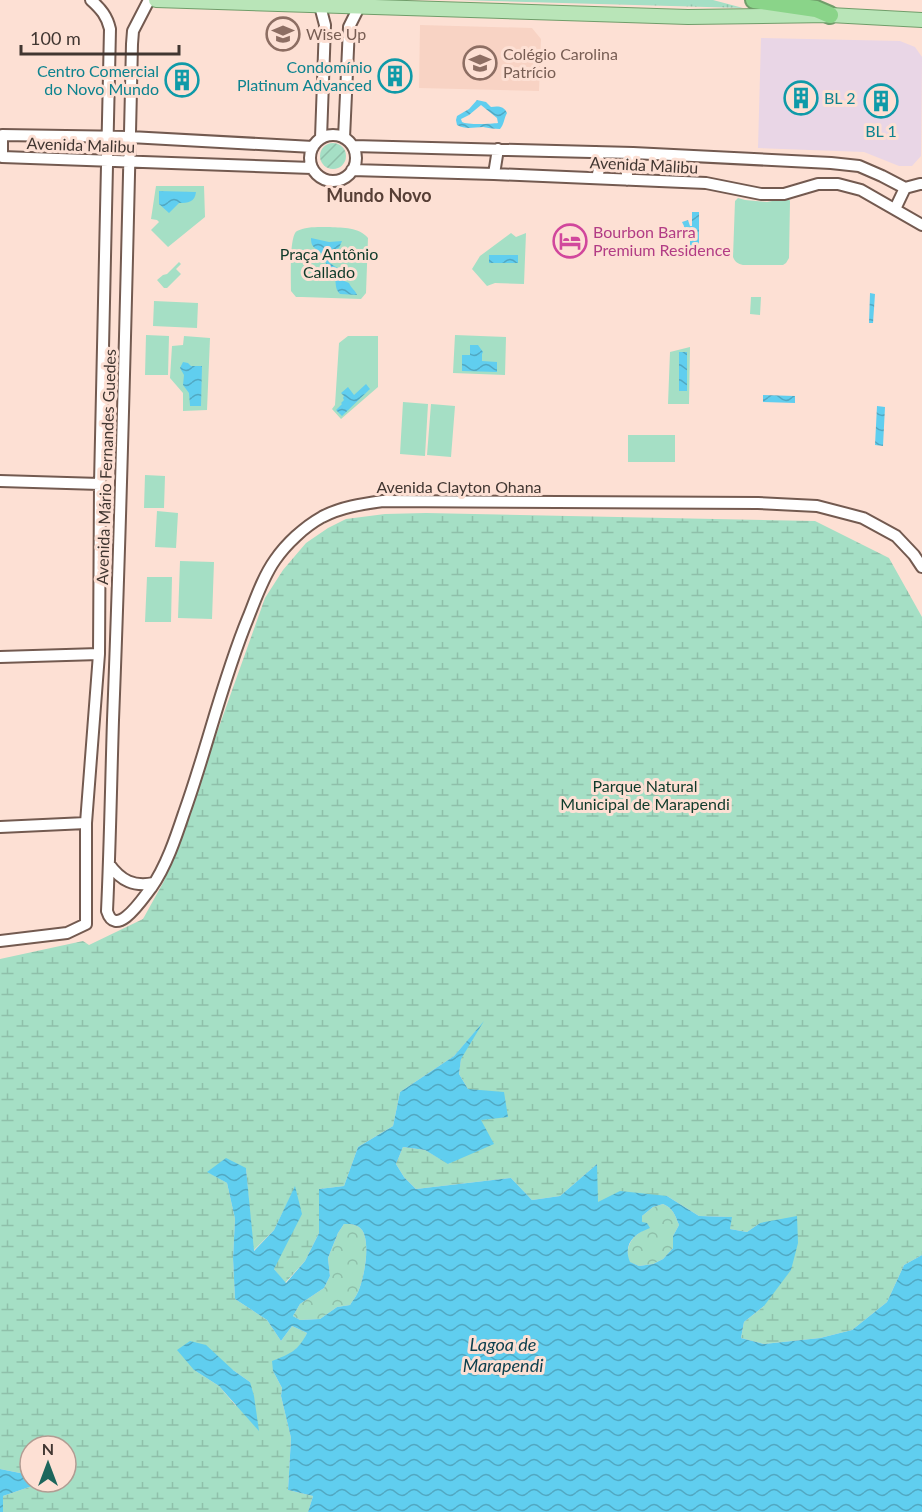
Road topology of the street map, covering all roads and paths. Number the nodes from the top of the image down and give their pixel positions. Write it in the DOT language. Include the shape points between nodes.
graph roads {
  1 [pos="91,0"];
  2 [pos="149,0"];
  3 [pos="156,0"];
  4 [pos="754,0"];
  5 [pos="320,6"];
  6 [pos="359,7"];
  7 [pos="830,15"];
  8 [pos="922,20"];
  9 [pos="108,137"];
  10 [pos="130,137"];
  11 [pos="349,142"];
  12 [pos="317,143"];
  13 [pos="498,149"];
  14 [pos="596,152"];
  15 [pos="633,153"];
  16 [pos="108,161"];
  17 [pos="129,162"];
  18 [pos="312,168"];
  19 [pos="352,170"];
  20 [pos="494,174"];
  21 [pos="597,178"];
  22 [pos="627,180"];
  23 [pos="922,183"];
  24 [pos="905,188"];
  25 [pos="894,209"];
  26 [pos="922,225"];
  27 [pos="0,481"];
  28 [pos="100,484"];
  29 [pos="922,567"];
  30 [pos="99,654"];
  31 [pos="0,657"];
  32 [pos="86,824"];
  33 [pos="0,827"];
  34 [pos="110,864"];
  35 [pos="154,883"];
  36 [pos="128,915"];
  37 [pos="0,941"];
  1 -- 9 [label="street, Avenida Mário Fernandes Guedes" via="103,11 110,29"];
  2 -- 10 [label="street, Avenida Mário Fernandes Guedes" via="133,31"];
  3 -- 5 [label="main road"];
  4 -- 7 [label="highway" via="816,9"];
  5 -- 6 [label="main road"];
  5 -- 12 [label="street" via="325,25"];
  6 -- 7 [label="main road" via="688,17"];
  6 -- 11 [label="street" via="349,27"];
  7 -- 8 [label="main road"];
  9 -- 10 [label="street, Avenida Malibu"];
  9 -- 16 [label="street, Avenida Mário Fernandes Guedes"];
  9 -- 16 [label="street, Avenida Malibu" via="2,135 2,157"];
  10 -- 12 [label="street, Avenida Malibu"];
  10 -- 17 [label="street, Avenida Mário Fernandes Guedes"];
  11 -- 12 [label="street" via="333,135"];
  11 -- 13 [label="street, Avenida Malibu"];
  11 -- 19 [label="street" via="356,156"];
  12 -- 18 [label="street" via="310,157"];
  13 -- 14 [label="street, Avenida Malibu"];
  13 -- 20 [label="street"];
  14 -- 15 [label="street, Avenida Malibu"];
  14 -- 21 [label="street" via="600,165"];
  15 -- 22 [label="street" via="626,166"];
  15 -- 24 [label="street, Avenida Malibu" via="859,166"];
  16 -- 17 [label="street, Avenida Malibu"];
  16 -- 28 [label="street, Avenida Mário Fernandes Guedes"];
  17 -- 18 [label="street, Avenida Malibu"];
  17 -- 34 [label="street, Avenida Mário Fernandes Guedes"];
  18 -- 19 [label="street" via="319,176 333,180"];
  19 -- 20 [label="street, Avenida Malibu"];
  20 -- 21 [label="street, Avenida Malibu"];
  21 -- 22 [label="street, Avenida Malibu"];
  22 -- 25 [label="street, Avenida Malibu" via="706,183 761,194 838,184 861,190"];
  23 -- 24 [label="street"];
  24 -- 25 [label="street"];
  25 -- 26 [label="street, Avenida Malibu"];
  27 -- 28 [label="street"];
  28 -- 30 [label="street, Avenida Mário Fernandes Guedes"];
  29 -- 35 [label="street, Avenida Clayton Ohana" via="896,536 862,518 817,506 383,501 351,505 321,517 297,535 275,560 260,588 238,643 173,845"];
  30 -- 31 [label="street"];
  30 -- 32 [label="street, Avenida Mário Fernandes Guedes"];
  32 -- 33 [label="street"];
  32 -- 37 [label="street, Avenida Mário Fernandes Guedes" via="86,924 67,933"];
  34 -- 35 [label="street" via="130,882"];
  34 -- 36 [label="street, Avenida Mário Fernandes Guedes" via="108,915 114,921"];
  35 -- 36 [label="street, Avenida Clayton Ohana"];
}
